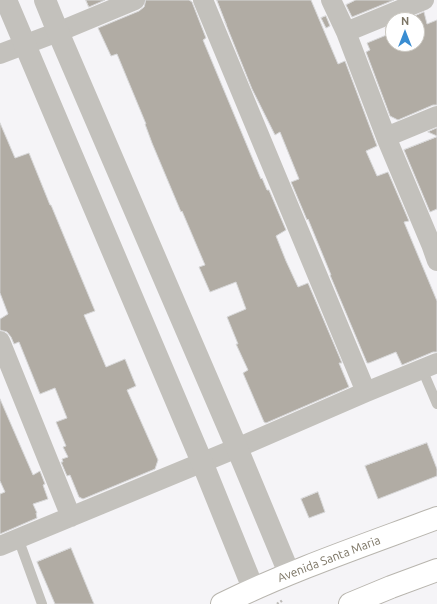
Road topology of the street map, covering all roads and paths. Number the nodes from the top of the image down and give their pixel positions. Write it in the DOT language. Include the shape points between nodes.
graph roads {
  1 [pos="6,0"];
  2 [pos="45,0"];
  3 [pos="135,0"];
  4 [pos="204,0"];
  5 [pos="331,0"];
  6 [pos="424,0"];
  7 [pos="58,32"];
  8 [pos="346,32"];
  9 [pos="24,44"];
  10 [pos="0,54"];
  11 [pos="437,116"];
  12 [pos="386,137"];
  13 [pos="435,249"];
  14 [pos="0,341"];
  15 [pos="429,366"];
  16 [pos="366,392"];
  17 [pos="436,400"];
  18 [pos="237,448"];
  19 [pos="202,462"];
  20 [pos="71,517"];
  21 [pos="437,518"];
  22 [pos="18,538"];
  23 [pos="0,546"];
  24 [pos="437,556"];
  25 [pos="437,570"];
  26 [pos="289,574"];
  27 [pos="392,587"];
  28 [pos="253,588"];
  29 [pos="42,604"];
  30 [pos="222,604"];
  31 [pos="350,604"];
  1 -- 9 [label="street"];
  2 -- 7 [label="street"];
  3 -- 7 [label="street"];
  4 -- 16 [label="street"];
  5 -- 8 [label="street"];
  6 -- 8 [label="street"];
  7 -- 9 [label="street"];
  7 -- 18 [label="street"];
  8 -- 12 [label="street"];
  9 -- 10 [label="street"];
  9 -- 19 [label="street"];
  11 -- 12 [label="street"];
  12 -- 13 [label="street"];
  14 -- 20 [label="street"];
  15 -- 16 [label="street"];
  15 -- 17 [label="lane"];
  16 -- 18 [label="street"];
  18 -- 19 [label="street"];
  18 -- 26 [label="street"];
  19 -- 20 [label="street"];
  19 -- 28 [label="street"];
  20 -- 22 [label="street"];
  21 -- 26 [label="main road, Avenida Santa Maria"];
  22 -- 23 [label="street"];
  22 -- 29 [label="lane"];
  24 -- 27 [label="main road" via="417,564"];
  25 -- 27 [label="main road"];
  26 -- 28 [label="main road, Avenida Santa Maria"];
  27 -- 31 [label="main road"];
  28 -- 30 [label="main road, Avenida Santa Maria"];
}
